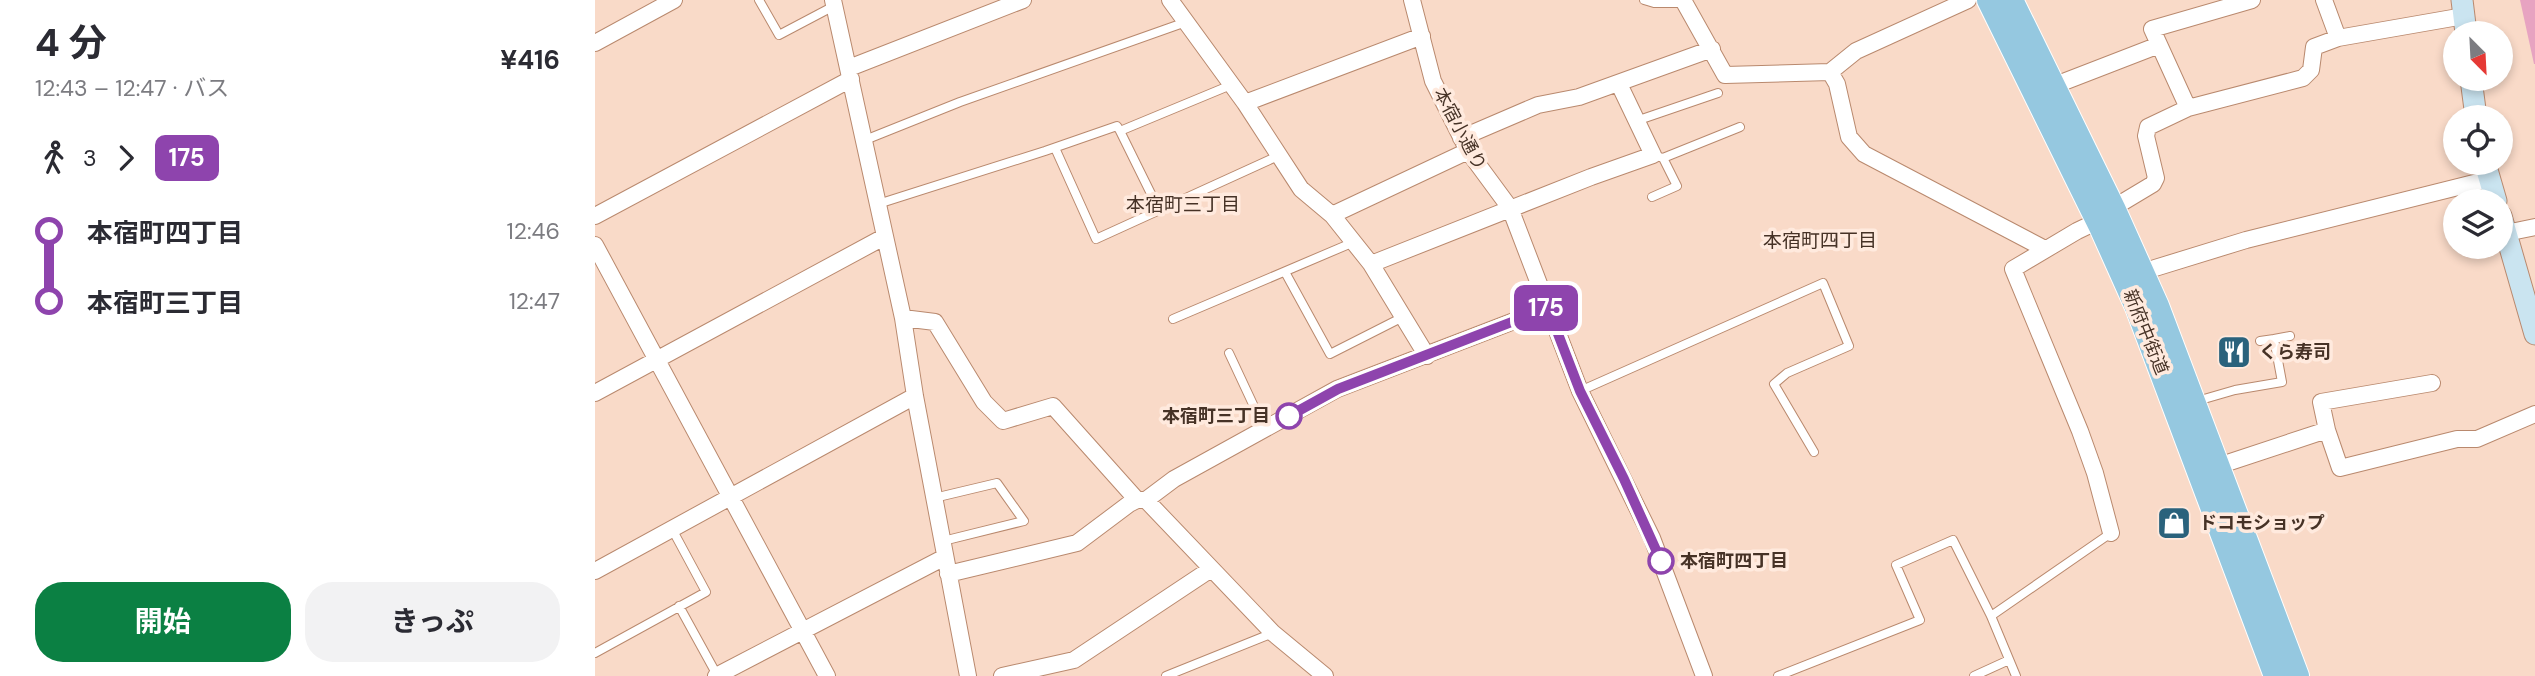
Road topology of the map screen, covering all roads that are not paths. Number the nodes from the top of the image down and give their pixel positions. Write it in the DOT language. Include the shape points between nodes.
graph roads {
  1 [pos="674,0"];
  2 [pos="759,0"];
  3 [pos="1023,0"];
  4 [pos="1170,0"];
  5 [pos="1412,0"];
  6 [pos="1644,0"];
  7 [pos="1968,0"];
  8 [pos="1989,0"];
  9 [pos="2011,0"];
  10 [pos="2252,0"];
  11 [pos="2324,0"];
  12 [pos="1684,1"];
  13 [pos="834,3"];
  14 [pos="2464,17"];
  15 [pos="1185,22"];
  16 [pos="1422,36"];
  17 [pos="2339,38"];
  18 [pos="595,43"];
  19 [pos="2159,45"];
  20 [pos="1712,49"];
  21 [pos="1830,72"];
  22 [pos="850,74"];
  23 [pos="1619,84"];
  24 [pos="1231,85"];
  25 [pos="2053,86"];
  26 [pos="1718,93"];
  27 [pos="1245,103"];
  28 [pos="2188,108"];
  29 [pos="1636,121"];
  30 [pos="1739,127"];
  31 [pos="1120,131"];
  32 [pos="865,140"];
  33 [pos="1464,145"];
  34 [pos="1055,148"];
  35 [pos="1278,156"];
  36 [pos="1658,157"];
  37 [pos="2473,175"];
  38 [pos="1652,197"];
  39 [pos="878,204"];
  40 [pos="1510,208"];
  41 [pos="1159,210"];
  42 [pos="1332,215"];
  43 [pos="2106,215"];
  44 [pos="595,216"];
  45 [pos="2513,226"];
  46 [pos="2535,227"];
  47 [pos="884,237"];
  48 [pos="1354,242"];
  49 [pos="595,245"];
  50 [pos="2045,249"];
  51 [pos="2513,259"];
  52 [pos="1371,264"];
  53 [pos="1285,272"];
  54 [pos="2143,272"];
  55 [pos="1548,308"];
  56 [pos="1403,317"];
  57 [pos="903,318"];
  58 [pos="1173,319"];
  59 [pos="2535,334"];
  60 [pos="2290,336"];
  61 [pos="2274,339"];
  62 [pos="2260,341"];
  63 [pos="1229,354"];
  64 [pos="1427,356"];
  65 [pos="657,359"];
  66 [pos="2432,383"];
  67 [pos="1580,391"];
  68 [pos="595,393"];
  69 [pos="915,396"];
  70 [pos="2194,402"];
  71 [pos="2535,414"];
  72 [pos="1265,430"];
  73 [pos="2327,430"];
  74 [pos="1814,452"];
  75 [pos="2218,466"];
  76 [pos="730,497"];
  77 [pos="934,498"];
  78 [pos="1142,500"];
  79 [pos="672,529"];
  80 [pos="2111,533"];
  81 [pos="944,549"];
  82 [pos="1211,569"];
  83 [pos="595,571"];
  84 [pos="948,574"];
  85 [pos="679,606"];
  86 [pos="1991,616"];
  87 [pos="802,629"];
  88 [pos="1273,633"];
  89 [pos="595,653"];
  90 [pos="2010,660"];
  91 [pos="717,676"];
  92 [pos="827,676"];
  93 [pos="968,676"];
  94 [pos="1002,676"];
  95 [pos="1166,676"];
  96 [pos="1325,676"];
  97 [pos="1704,676"];
  98 [pos="1777,676"];
  99 [pos="1974,676"];
  100 [pos="2016,676"];
  101 [pos="2276,676"];
  102 [pos="2297,676"];
  1 -- 18 [label="street"];
  2 -- 13 [label="lane" via="779,35"];
  3 -- 22 [label="street"];
  4 -- 15 [label="street"];
  5 -- 16 [label="street, 本宿小通り"];
  6 -- 12 [label="lane"];
  7 -- 21 [label="street" via="1856,51"];
  8 -- 43 [label="main road, 新府中街道"];
  9 -- 25 [label="main road, 新府中街道"];
  10 -- 19 [label="street" via="2152,29"];
  11 -- 17 [label="street"];
  12 -- 20 [label="street"];
  13 -- 22 [label="street"];
  14 -- 17 [label="street"];
  15 -- 24 [label="street"];
  15 -- 32 [label="lane"];
  16 -- 27 [label="street"];
  16 -- 33 [label="street, 本宿小通り" via="1433,81"];
  17 -- 28 [label="street" via="2314,47 2311,70 2303,78"];
  19 -- 25 [label="street"];
  19 -- 28 [label="street"];
  20 -- 21 [label="street" via="1725,75"];
  20 -- 23 [label="street"];
  21 -- 50 [label="street" via="1837,83 1849,137 1864,154"];
  22 -- 32 [label="street"];
  22 -- 44 [label="street"];
  23 -- 29 [label="street"];
  23 -- 33 [label="street" via="1538,105"];
  24 -- 27 [label="street"];
  24 -- 31 [label="lane"];
  25 -- 43 [label="main road, 新府中街道"];
  26 -- 29 [label="lane"];
  27 -- 35 [label="street"];
  28 -- 43 [label="street" via="2148,127 2156,178"];
  29 -- 36 [label="street"];
  30 -- 36 [label="lane"];
  31 -- 34 [label="lane" via="1117,126"];
  31 -- 41 [label="lane"];
  32 -- 39 [label="street"];
  33 -- 40 [label="street, 本宿小通り"];
  33 -- 42 [label="street"];
  34 -- 39 [label="lane"];
  34 -- 41 [label="lane" via="1096,239"];
  35 -- 41 [label="lane"];
  35 -- 42 [label="street" via="1300,189"];
  36 -- 38 [label="lane" via="1677,186"];
  36 -- 40 [label="street"];
  37 -- 54 [label="street"];
  39 -- 47 [label="street"];
  40 -- 52 [label="street"];
  40 -- 55 [label="street, 本宿小通り"];
  42 -- 48 [label="street"];
  43 -- 50 [label="street"];
  43 -- 54 [label="main road, 新府中街道"];
  43 -- 101 [label="main road, 新府中街道"];
  45 -- 46 [label="street"];
  47 -- 57 [label="street"];
  47 -- 65 [label="street"];
  48 -- 52 [label="street"];
  48 -- 53 [label="lane"];
  49 -- 65 [label="street"];
  50 -- 80 [label="street" via="2013,270 2080,431"];
  51 -- 59 [label="street"];
  52 -- 56 [label="street"];
  53 -- 56 [label="lane" via="1330,354"];
  53 -- 58 [label="lane"];
  54 -- 70 [label="main road, 新府中街道"];
  55 -- 64 [label="street"];
  55 -- 67 [label="street, 本宿小通り"];
  56 -- 64 [label="street"];
  57 -- 69 [label="street"];
  57 -- 78 [label="street" via="935,322 984,402 1003,421 1053,406"];
  60 -- 61 [label="lane"];
  61 -- 62 [label="lane"];
  61 -- 70 [label="lane" via="2282,382"];
  63 -- 72 [label="lane"];
  64 -- 72 [label="street" via="1338,389"];
  65 -- 68 [label="street"];
  65 -- 76 [label="street"];
  66 -- 73 [label="street" via="2321,402"];
  67 -- 74 [label="lane" via="1823,283 1849,346 1787,373 1774,384"];
  67 -- 97 [label="street, 本宿小通り" via="1652,538"];
  69 -- 76 [label="street"];
  69 -- 77 [label="street"];
  70 -- 75 [label="main road, 新府中街道"];
  71 -- 73 [label="street" via="2477,439 2457,439 2340,468"];
  72 -- 78 [label="street"];
  73 -- 75 [label="street"];
  75 -- 102 [label="main road, 新府中街道"];
  76 -- 79 [label="street"];
  76 -- 87 [label="street"];
  77 -- 81 [label="street"];
  77 -- 81 [label="lane" via="997,483 1024,522"];
  78 -- 82 [label="street"];
  78 -- 84 [label="street" via="1129,504 1077,543"];
  79 -- 83 [label="street"];
  79 -- 85 [label="lane" via="706,592"];
  80 -- 86 [label="lane"];
  81 -- 84 [label="street"];
  81 -- 87 [label="street"];
  82 -- 88 [label="street"];
  82 -- 94 [label="street" via="1074,660"];
  84 -- 93 [label="street"];
  85 -- 89 [label="lane"];
  85 -- 91 [label="lane"];
  86 -- 90 [label="lane"];
  86 -- 98 [label="lane" via="1953,540 1896,565 1920,620"];
  87 -- 91 [label="street"];
  87 -- 92 [label="street"];
  88 -- 95 [label="lane"];
  88 -- 96 [label="street"];
  90 -- 99 [label="lane"];
  90 -- 100 [label="lane"];
}
